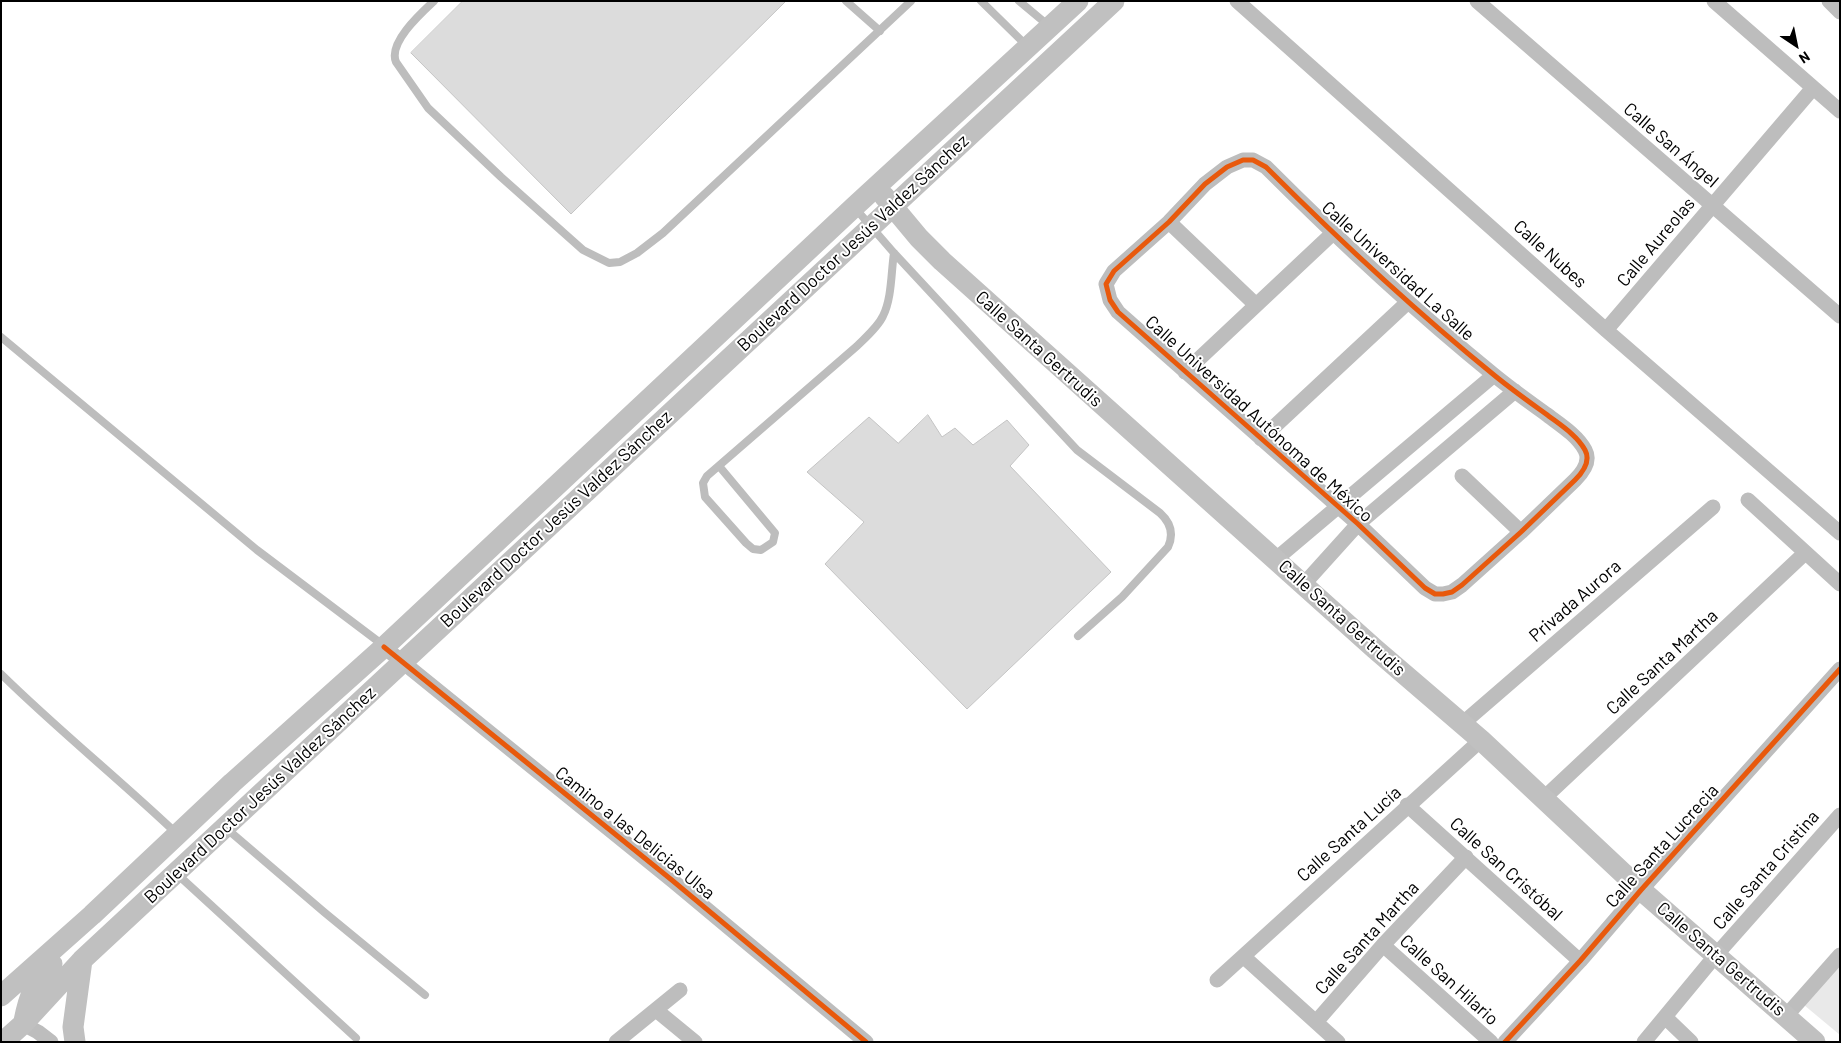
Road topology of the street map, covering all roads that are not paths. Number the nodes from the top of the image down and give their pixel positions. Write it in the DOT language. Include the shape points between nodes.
graph roads {
  1 [pos="434,1"];
  2 [pos="912,1"];
  3 [pos="981,1"];
  4 [pos="1019,1"];
  5 [pos="1078,1"];
  6 [pos="1114,1"];
  7 [pos="1237,1"];
  8 [pos="1477,1"];
  9 [pos="1714,1"];
  10 [pos="1829,1"];
  11 [pos="851,3"];
  12 [pos="1840,12"];
  13 [pos="1050,28"];
  14 [pos="880,31"];
  15 [pos="1028,48"];
  16 [pos="1813,88"];
  17 [pos="1840,111"];
  18 [pos="1266,167"];
  19 [pos="876,186"];
  20 [pos="1712,206"];
  21 [pos="854,207"];
  22 [pos="893,207"];
  23 [pos="1169,222"];
  24 [pos="871,226"];
  25 [pos="1333,233"];
  26 [pos="894,253"];
  27 [pos="1408,302"];
  28 [pos="1256,305"];
  29 [pos="1840,316"];
  30 [pos="1606,330"];
  31 [pos="1,338"];
  32 [pos="1185,372"];
  33 [pos="1494,375"];
  34 [pos="1515,391"];
  35 [pos="1261,439"];
  36 [pos="719,466"];
  37 [pos="1462,476"];
  38 [pos="1748,500"];
  39 [pos="1338,506"];
  40 [pos="1713,507"];
  41 [pos="1358,524"];
  42 [pos="1522,532"];
  43 [pos="1840,533"];
  44 [pos="1805,553"];
  45 [pos="1276,559"];
  46 [pos="1840,584"];
  47 [pos="1303,585"];
  48 [pos="1425,588"];
  49 [pos="1078,636"];
  50 [pos="384,647"];
  51 [pos="403,661"];
  52 [pos="1840,669"];
  53 [pos="1,674"];
  54 [pos="1462,724"];
  55 [pos="1481,740"];
  56 [pos="1544,798"];
  57 [pos="1407,805"];
  58 [pos="1840,815"];
  59 [pos="225,827"];
  60 [pos="177,834"];
  61 [pos="1466,857"];
  62 [pos="176,873"];
  63 [pos="1641,890"];
  64 [pos="92,915"];
  65 [pos="1383,945"];
  66 [pos="1716,955"];
  67 [pos="1840,956"];
  68 [pos="1244,957"];
  69 [pos="82,960"];
  70 [pos="1580,961"];
  71 [pos="1217,980"];
  72 [pos="680,990"];
  73 [pos="425,995"];
  74 [pos="1,996"];
  75 [pos="656,1010"];
  76 [pos="1786,1016"];
  77 [pos="1665,1017"];
  78 [pos="1316,1022"];
  79 [pos="1,1028"];
  80 [pos="27,1033"];
  81 [pos="356,1038"];
  82 [pos="3,1042"];
  83 [pos="51,1042"];
  84 [pos="75,1042"];
  85 [pos="616,1042"];
  86 [pos="695,1042"];
  87 [pos="866,1042"];
  88 [pos="1338,1042"];
  89 [pos="1491,1042"];
  90 [pos="1505,1042"];
  91 [pos="1644,1042"];
  92 [pos="1691,1042"];
  93 [pos="1815,1042"];
  1 -- 14 [label="lane" via="400,38 396,46 396,62 428,108 501,177 583,250 609,263 628,258 663,232"];
  2 -- 14 [label="lane"];
  3 -- 15 [label="lane"];
  4 -- 13 [label="lane"];
  5 -- 13 [label="main road, Boulevard Doctor Jesús Valdez Sánchez"];
  6 -- 22 [label="main road, Boulevard Doctor Jesús Valdez Sánchez"];
  7 -- 30 [label="street, Calle Nubes"];
  8 -- 20 [label="street, Calle San Ángel"];
  9 -- 16 [label="street"];
  10 -- 12 [label="street"];
  11 -- 14 [label="lane"];
  13 -- 15 [label="main road, Boulevard Doctor Jesús Valdez Sánchez"];
  15 -- 19 [label="main road, Boulevard Doctor Jesús Valdez Sánchez"];
  16 -- 17 [label="street"];
  16 -- 20 [label="street, Calle Aureolas"];
  18 -- 23 [label="street, Calle Universidad Autónoma de México" via="1253,160 1243,160 1227,167 1204,184"];
  18 -- 25 [label="street, Calle Universidad La Salle"];
  19 -- 21 [label="main road, Boulevard Doctor Jesús Valdez Sánchez"];
  19 -- 22 [label="main road, Calle Santa Gertrudis"];
  20 -- 29 [label="street, Calle San Ángel"];
  20 -- 30 [label="street, Calle Aureolas"];
  21 -- 24 [label="lane"];
  21 -- 50 [label="main road, Boulevard Doctor Jesús Valdez Sánchez"];
  22 -- 24 [label="main road, Boulevard Doctor Jesús Valdez Sánchez"];
  22 -- 45 [label="main road, Calle Santa Gertrudis" via="942,261"];
  23 -- 28 [label="street"];
  23 -- 32 [label="street, Calle Universidad Autónoma de México" via="1114,271 1106,290 1118,312"];
  24 -- 26 [label="lane"];
  24 -- 51 [label="main road, Boulevard Doctor Jesús Valdez Sánchez"];
  25 -- 27 [label="street, Calle Universidad La Salle"];
  25 -- 28 [label="street"];
  26 -- 36 [label="lane" via="890,294 883,316 872,331"];
  26 -- 49 [label="lane" via="1077,450 1168,521 1172,534 1168,547 1122,597"];
  27 -- 33 [label="street, Calle Universidad La Salle"];
  27 -- 35 [label="street"];
  28 -- 32 [label="street"];
  30 -- 43 [label="street, Calle Nubes"];
  31 -- 50 [label="lane" via="257,550"];
  32 -- 35 [label="street, Calle Universidad Autónoma de México"];
  33 -- 34 [label="street, Calle Universidad La Salle"];
  33 -- 39 [label="street"];
  34 -- 41 [label="street"];
  34 -- 42 [label="street, Calle Universidad La Salle" via="1584,448 1587,463 1575,480"];
  35 -- 39 [label="street, Calle Universidad Autónoma de México"];
  36 -- 36 [label="lane" via="703,483 705,497 746,543 758,550 764,549 773,542 775,533"];
  37 -- 42 [label="street"];
  38 -- 44 [label="street"];
  39 -- 41 [label="street, Calle Universidad Autónoma de México"];
  39 -- 45 [label="street"];
  40 -- 54 [label="street, Privada Aurora"];
  41 -- 47 [label="street"];
  41 -- 48 [label="street, Calle Universidad Autónoma de México"];
  42 -- 48 [label="street, Calle Universidad La Salle" via="1452,592 1435,594"];
  44 -- 46 [label="street"];
  44 -- 56 [label="street, Calle Santa Martha"];
  45 -- 47 [label="main road, Calle Santa Gertrudis"];
  47 -- 54 [label="main road, Calle Santa Gertrudis"];
  50 -- 51 [label="street, Camino a las Delicias Ulsa"];
  50 -- 60 [label="main road, Boulevard Doctor Jesús Valdez Sánchez"];
  51 -- 59 [label="main road, Boulevard Doctor Jesús Valdez Sánchez"];
  51 -- 87 [label="street, Camino a las Delicias Ulsa"];
  52 -- 63 [label="street, Calle Santa Lucrecia"];
  53 -- 60 [label="lane"];
  54 -- 55 [label="main road, Calle Santa Gertrudis"];
  55 -- 56 [label="main road, Calle Santa Gertrudis"];
  55 -- 57 [label="street, Calle Santa Lucía"];
  56 -- 63 [label="main road, Calle Santa Gertrudis"];
  57 -- 61 [label="street, Calle San Cristóbal"];
  57 -- 68 [label="street, Calle Santa Lucía"];
  58 -- 66 [label="street, Calle Santa Cristina"];
  59 -- 62 [label="main road, Boulevard Doctor Jesús Valdez Sánchez"];
  59 -- 73 [label="lane"];
  60 -- 64 [label="main road, Boulevard Doctor Jesús Valdez Sánchez"];
  61 -- 65 [label="street, Calle Santa Martha"];
  61 -- 70 [label="street, Calle San Cristóbal"];
  62 -- 69 [label="main road, Boulevard Doctor Jesús Valdez Sánchez"];
  62 -- 81 [label="lane"];
  63 -- 66 [label="main road, Calle Santa Gertrudis"];
  63 -- 70 [label="street, Calle Santa Lucrecia"];
  64 -- 74 [label="main road, Boulevard Doctor Jesús Valdez Sánchez"];
  64 -- 80 [label="main road" via="34,987 27,1001"];
  65 -- 78 [label="street, Calle Santa Martha"];
  65 -- 89 [label="street, Calle San Hilario"];
  66 -- 76 [label="main road, Calle Santa Gertrudis"];
  66 -- 77 [label="street, Calle Santa Cristina"];
  67 -- 76 [label="street"];
  68 -- 71 [label="street, Calle Santa Lucía"];
  68 -- 78 [label="street"];
  69 -- 80 [label="main road, Boulevard Doctor Jesús Valdez Sánchez"];
  69 -- 84 [label="main road" via="73,1027"];
  70 -- 90 [label="street, Calle Santa Lucrecia"];
  72 -- 75 [label="street"];
  75 -- 85 [label="street"];
  75 -- 86 [label="street"];
  76 -- 93 [label="main road, Calle Santa Gertrudis"];
  77 -- 91 [label="street, Calle Santa Cristina"];
  77 -- 92 [label="street"];
  78 -- 88 [label="street"];
  79 -- 80 [label="main road"];
  80 -- 82 [label="main road, Boulevard Doctor Jesús Valdez Sánchez"];
  80 -- 83 [label="street" via="38,1032"];
}
